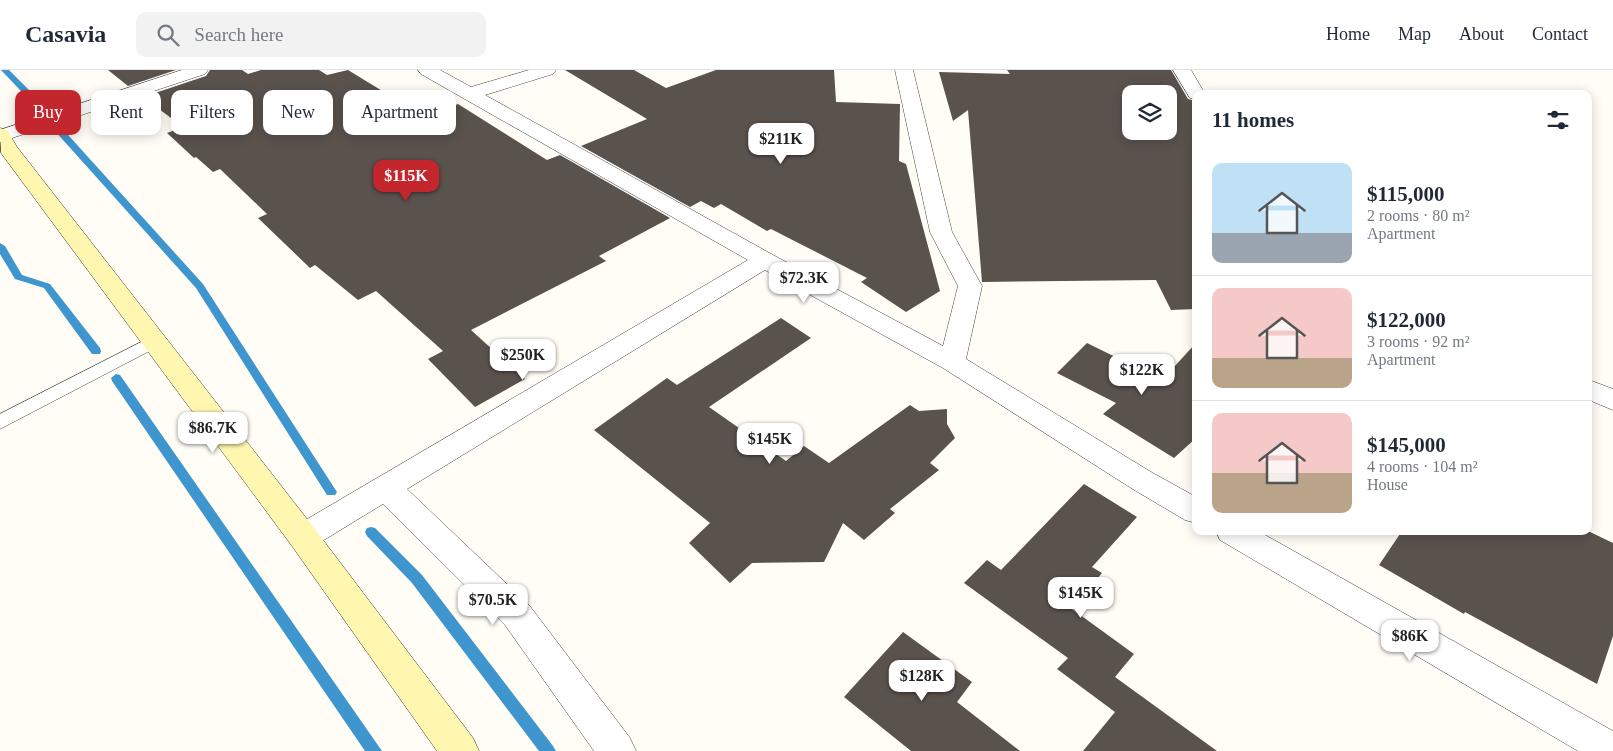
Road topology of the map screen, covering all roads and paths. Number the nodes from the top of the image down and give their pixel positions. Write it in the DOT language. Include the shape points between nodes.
graph roads {
  1 [pos="199,70"];
  2 [pos="427,70"];
  3 [pos="547,70"];
  4 [pos="904,70"];
  5 [pos="1182,70"];
  6 [pos="1194,90"];
  7 [pos="469,94"];
  8 [pos="0,135"];
  9 [pos="765,260"];
  10 [pos="155,341"];
  11 [pos="952,362"];
  12 [pos="1592,390"];
  13 [pos="1613,400"];
  14 [pos="0,422"];
  15 [pos="386,488"];
  16 [pos="1192,510"];
  17 [pos="1238,535"];
  18 [pos="303,537"];
  19 [pos="460,751"];
  20 [pos="617,751"];
  21 [pos="1613,751"];
  1 -- 8 [label="street"];
  2 -- 7 [label="street"];
  3 -- 7 [label="street"];
  4 -- 11 [label="street" via="941,232 970,286"];
  5 -- 6 [label="street"];
  7 -- 9 [label="street"];
  8 -- 10 [label="main road"];
  9 -- 11 [label="street"];
  9 -- 15 [label="street"];
  10 -- 14 [label="lane"];
  10 -- 18 [label="main road"];
  11 -- 16 [label="street"];
  12 -- 13 [label="street"];
  15 -- 18 [label="street"];
  15 -- 20 [label="street" via="517,615"];
  17 -- 21 [label="street"];
  18 -- 19 [label="main road"];
}
